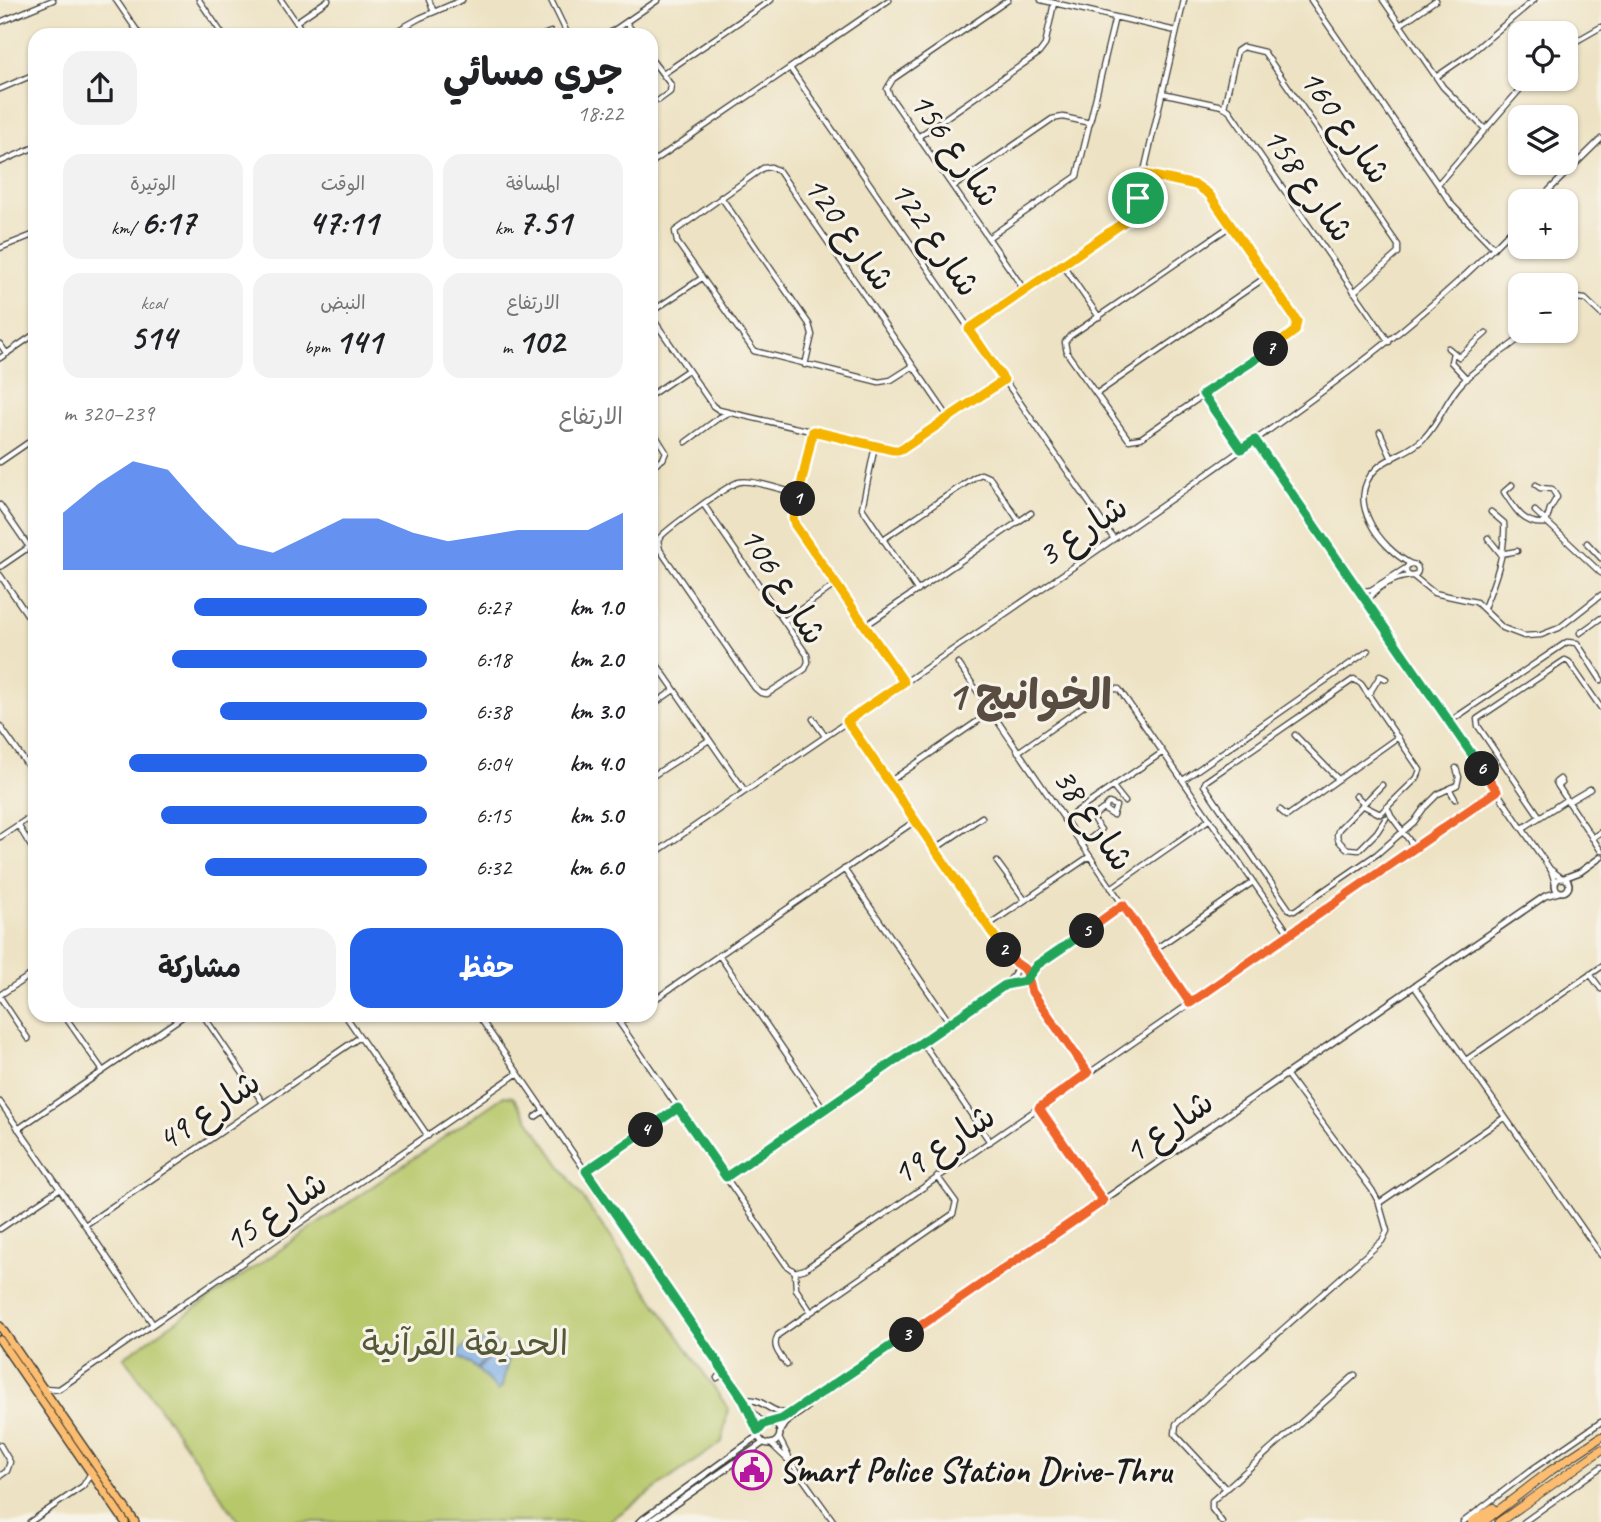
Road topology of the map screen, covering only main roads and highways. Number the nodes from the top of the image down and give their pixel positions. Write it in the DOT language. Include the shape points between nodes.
graph roads {
  1 [pos="0,1326"];
  2 [pos="0,1340"];
  3 [pos="1601,1437"];
  4 [pos="1601,1450"];
  5 [pos="1537,1481"];
  6 [pos="1520,1506"];
  7 [pos="125,1522"];
  8 [pos="135,1522"];
  9 [pos="1472,1522"];
  10 [pos="1483,1522"];
  11 [pos="1499,1522"];
  12 [pos="1505,1522"];
  1 -- 8 [label="main road"];
  2 -- 7 [label="main road"];
  3 -- 5 [label="highway"];
  4 -- 6 [label="highway"];
  5 -- 9 [label="highway"];
  5 -- 10 [label="highway"];
  6 -- 11 [label="highway"];
  6 -- 12 [label="highway"];
}
